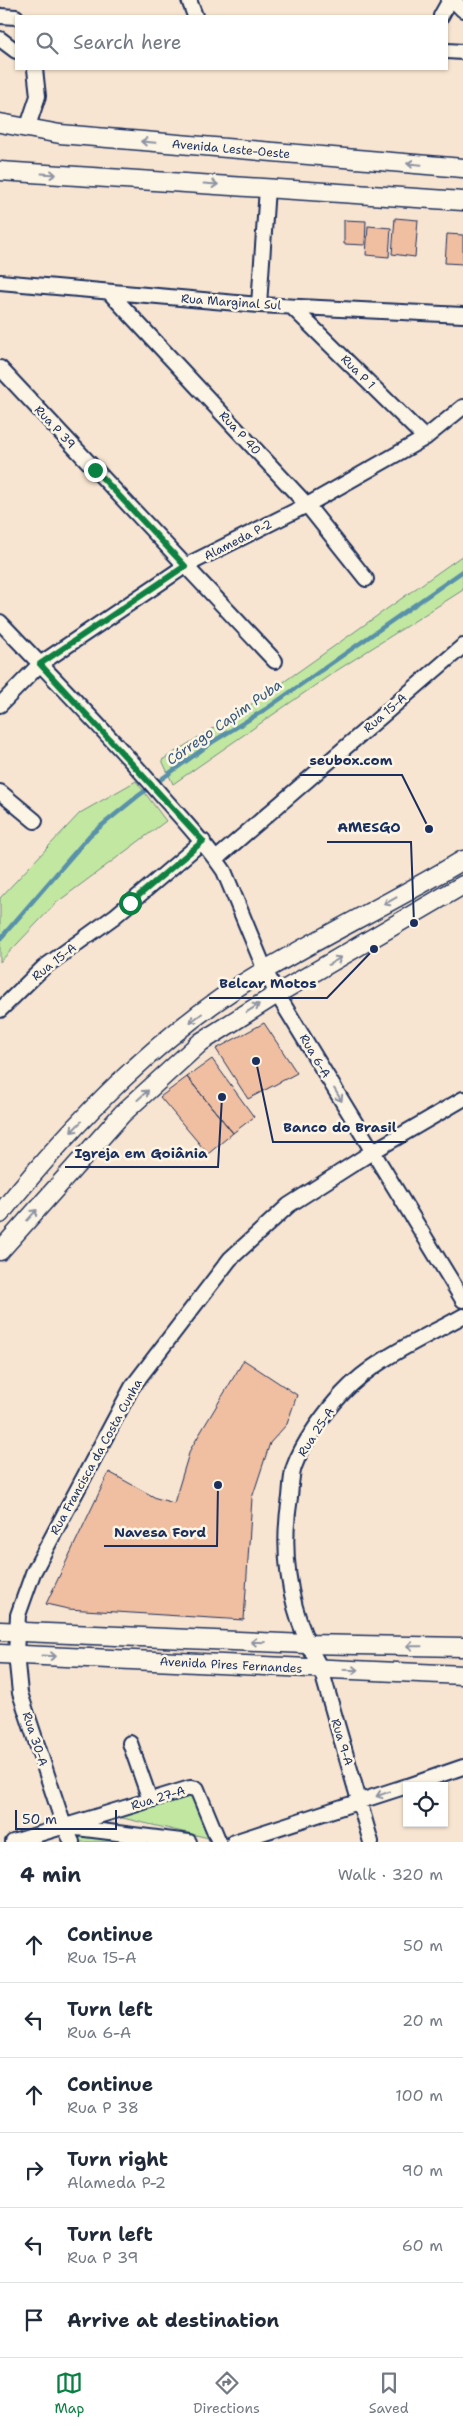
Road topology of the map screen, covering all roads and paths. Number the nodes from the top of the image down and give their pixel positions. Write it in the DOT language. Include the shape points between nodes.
graph roads {
  1 [pos="188,0"];
  2 [pos="452,0"];
  3 [pos="463,10"];
  4 [pos="195,15"];
  5 [pos="442,15"];
  6 [pos="0,16"];
  7 [pos="15,17"];
  8 [pos="0,39"];
  9 [pos="15,50"];
  10 [pos="448,51"];
  11 [pos="463,52"];
  12 [pos="35,70"];
  13 [pos="0,123"];
  14 [pos="27,129"];
  15 [pos="463,168"];
  16 [pos="0,171"];
  17 [pos="267,188"];
  18 [pos="463,201"];
  19 [pos="0,282"];
  20 [pos="109,292"];
  21 [pos="259,305"];
  22 [pos="292,306"];
  23 [pos="463,315"];
  24 [pos="0,368"];
  25 [pos="463,407"];
  26 [pos="425,438"];
  27 [pos="307,505"];
  28 [pos="185,566"];
  29 [pos="366,579"];
  30 [pos="0,622"];
  31 [pos="463,646"];
  32 [pos="275,661"];
  33 [pos="40,664"];
  34 [pos="0,705"];
  35 [pos="0,792"];
  36 [pos="35,821"];
  37 [pos="203,841"];
  38 [pos="216,859"];
  39 [pos="463,860"];
  40 [pos="444,872"];
  41 [pos="459,887"];
  42 [pos="264,970"];
  43 [pos="277,994"];
  44 [pos="0,1010"];
  45 [pos="463,1099"];
  46 [pos="372,1152"];
  47 [pos="0,1214"];
  48 [pos="0,1251"];
  49 [pos="463,1300"];
  50 [pos="463,1316"];
  51 [pos="8,1631"];
  52 [pos="306,1644"];
  53 [pos="463,1647"];
  54 [pos="8,1654"];
  55 [pos="321,1669"];
  56 [pos="463,1674"];
  57 [pos="130,1743"];
  58 [pos="463,1767"];
  59 [pos="419,1782"];
  60 [pos="403,1787"];
  61 [pos="150,1800"];
  62 [pos="360,1803"];
  63 [pos="64,1826"];
  64 [pos="13,1842"];
  65 [pos="72,1842"];
  66 [pos="189,1842"];
  67 [pos="219,1842"];
  68 [pos="234,1842"];
  69 [pos="372,1842"];
  1 -- 4 [label="street"];
  2 -- 3 [label="street"];
  2 -- 5 [label="street"];
  6 -- 7 [label="street"];
  8 -- 9 [label="street"];
  10 -- 11 [label="street"];
  12 -- 14 [label="street" via="38,96"];
  13 -- 14 [label="main road, Avenida Leste-Oeste"];
  15 -- 14 [label="main road, Avenida Leste-Oeste, one-way"];
  16 -- 17 [label="main road, one-way"];
  17 -- 18 [label="main road"];
  17 -- 21 [label="street"];
  19 -- 20 [label="street, Rua Marginal Sul"];
  20 -- 21 [label="street, Rua Marginal Sul"];
  20 -- 27 [label="street, Rua P 40"];
  21 -- 22 [label="street, Rua Marginal Sul"];
  22 -- 23 [label="street, Rua Marginal Sul"];
  22 -- 26 [label="street, Rua P 1"];
  24 -- 28 [label="street, Rua P 39"];
  25 -- 26 [label="street, Alameda P-2"];
  26 -- 27 [label="street, Alameda P-2"];
  27 -- 28 [label="street, Alameda P-2"];
  27 -- 29 [label="street, Rua P 40"];
  28 -- 32 [label="street, Rua P 39"];
  28 -- 33 [label="street, Alameda P-2"];
  30 -- 33 [label="street, Rua 6-A"];
  31 -- 38 [label="street, Rua 15-A"];
  33 -- 34 [label="street, Alameda P-2"];
  33 -- 37 [label="street, Rua 6-A"];
  35 -- 36 [label="street"];
  37 -- 38 [label="street, Rua 6-A"];
  37 -- 44 [label="street, Rua 15-A" via="115,916 43,968"];
  38 -- 42 [label="street, Rua 6-A" via="224,871"];
  39 -- 40 [label="main road"];
  40 -- 41 [label="main road"];
  40 -- 42 [label="main road, one-way"];
  43 -- 41 [label="main road, one-way"];
  42 -- 43 [label="street, Rua 6-A"];
  42 -- 47 [label="main road, one-way" via="159,1045 43,1161"];
  43 -- 46 [label="street, Rua 6-A, one-way"];
  48 -- 43 [label="main road, one-way" via="122,1114 201,1042"];
  45 -- 46 [label="street, Rua Francisca da Costa Cunha"];
  46 -- 49 [label="street, Rua 6-A"];
  46 -- 51 [label="street, Rua Francisca da Costa Cunha" via="289,1205 230,1260 132,1387 33,1573 18,1615"];
  50 -- 52 [label="street, Rua 25-A" via="381,1361 342,1394 313,1433 294,1467 285,1527 286,1558 292,1596"];
  52 -- 51 [label="main road, Avenida Pires Fernandes, one-way"];
  51 -- 54 [label="street, Rua 30-A"];
  53 -- 52 [label="main road, Avenida Pires Fernandes, one-way"];
  52 -- 55 [label="street, Rua 9-A"];
  54 -- 55 [label="main road, Avenida Pires Fernandes, one-way"];
  54 -- 63 [label="street, Rua 30-A"];
  55 -- 56 [label="main road, Avenida Pires Fernandes, one-way"];
  55 -- 62 [label="street, Rua 9-A"];
  57 -- 61 [label="street"];
  58 -- 59 [label="street"];
  60 -- 62 [label="street, one-way"];
  61 -- 63 [label="street, Rua 27-A"];
  61 -- 67 [label="street, Rua 27-A" via="194,1788"];
  62 -- 68 [label="street"];
  62 -- 69 [label="street, Rua 9-A"];
  63 -- 64 [label="street, Rua 27-A"];
  63 -- 65 [label="street, Rua 30-A"];
  63 -- 66 [label="street, Rua 27-A"];
}
